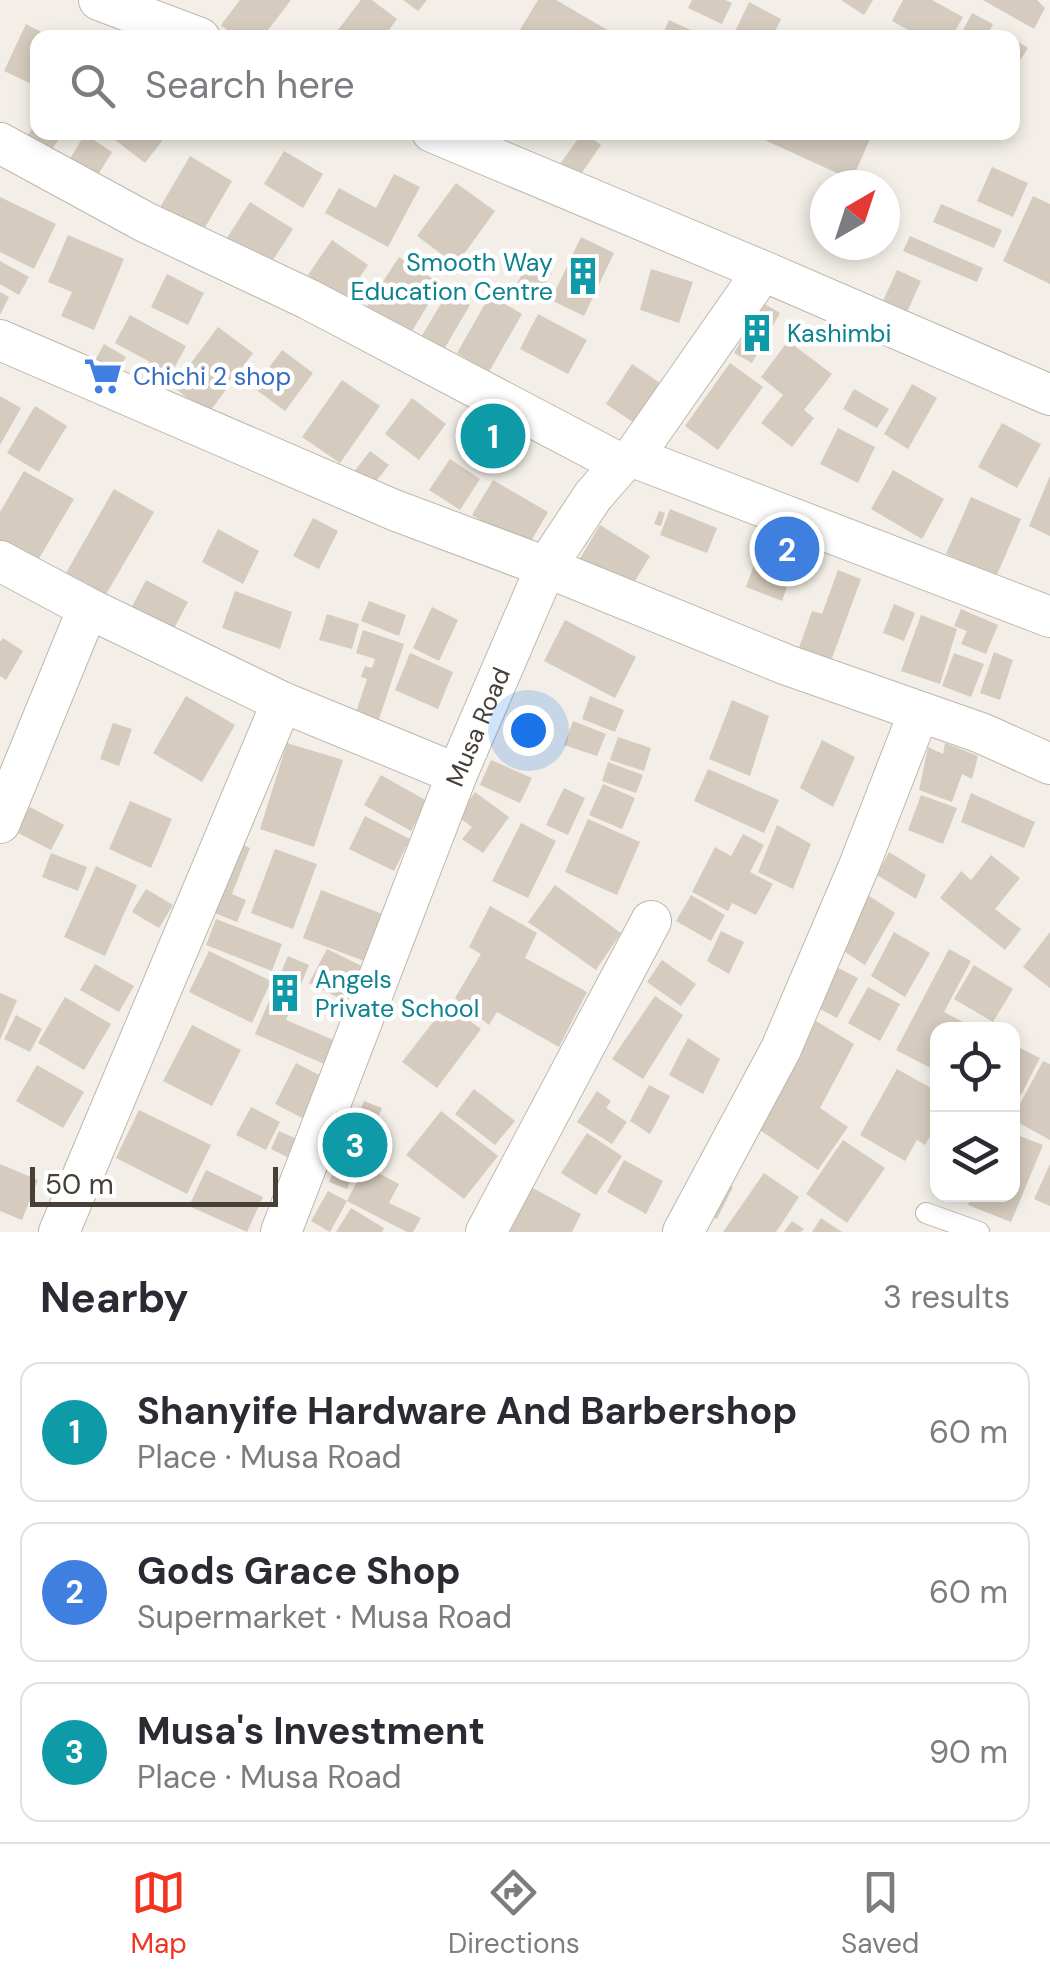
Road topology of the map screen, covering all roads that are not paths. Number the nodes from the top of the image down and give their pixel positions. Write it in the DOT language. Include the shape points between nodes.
graph roads {
  1 [pos="99,0"];
  2 [pos="179,30"];
  3 [pos="451,140"];
  4 [pos="0,143"];
  5 [pos="763,272"];
  6 [pos="0,340"];
  7 [pos="1050,396"];
  8 [pos="627,460"];
  9 [pos="0,561"];
  10 [pos="546,568"];
  11 [pos="88,608"];
  12 [pos="1050,616"];
  13 [pos="282,702"];
  14 [pos="919,712"];
  15 [pos="1050,764"];
  16 [pos="457,774"];
  17 [pos="0,823"];
  18 [pos="651,921"];
  19 [pos="926,1212"];
  20 [pos="59,1232"];
  21 [pos="281,1232"];
  22 [pos="486,1232"];
  23 [pos="683,1232"];
  24 [pos="979,1232"];
  1 -- 2 [label="street"];
  3 -- 5 [label="street"];
  4 -- 8 [label="street" via="145,222"];
  5 -- 7 [label="street"];
  5 -- 8 [label="street, Musa Road"];
  6 -- 10 [label="street" via="394,510"];
  8 -- 10 [label="street, Musa Road" via="593,496"];
  8 -- 12 [label="street"];
  9 -- 11 [label="street"];
  10 -- 14 [label="street"];
  10 -- 16 [label="street, Musa Road"];
  11 -- 13 [label="street"];
  11 -- 17 [label="street"];
  13 -- 16 [label="street"];
  13 -- 20 [label="street"];
  14 -- 15 [label="street"];
  14 -- 23 [label="street" via="780,1049"];
  16 -- 21 [label="street, Musa Road"];
  18 -- 22 [label="street"];
  19 -- 24 [label="lane"];
}
